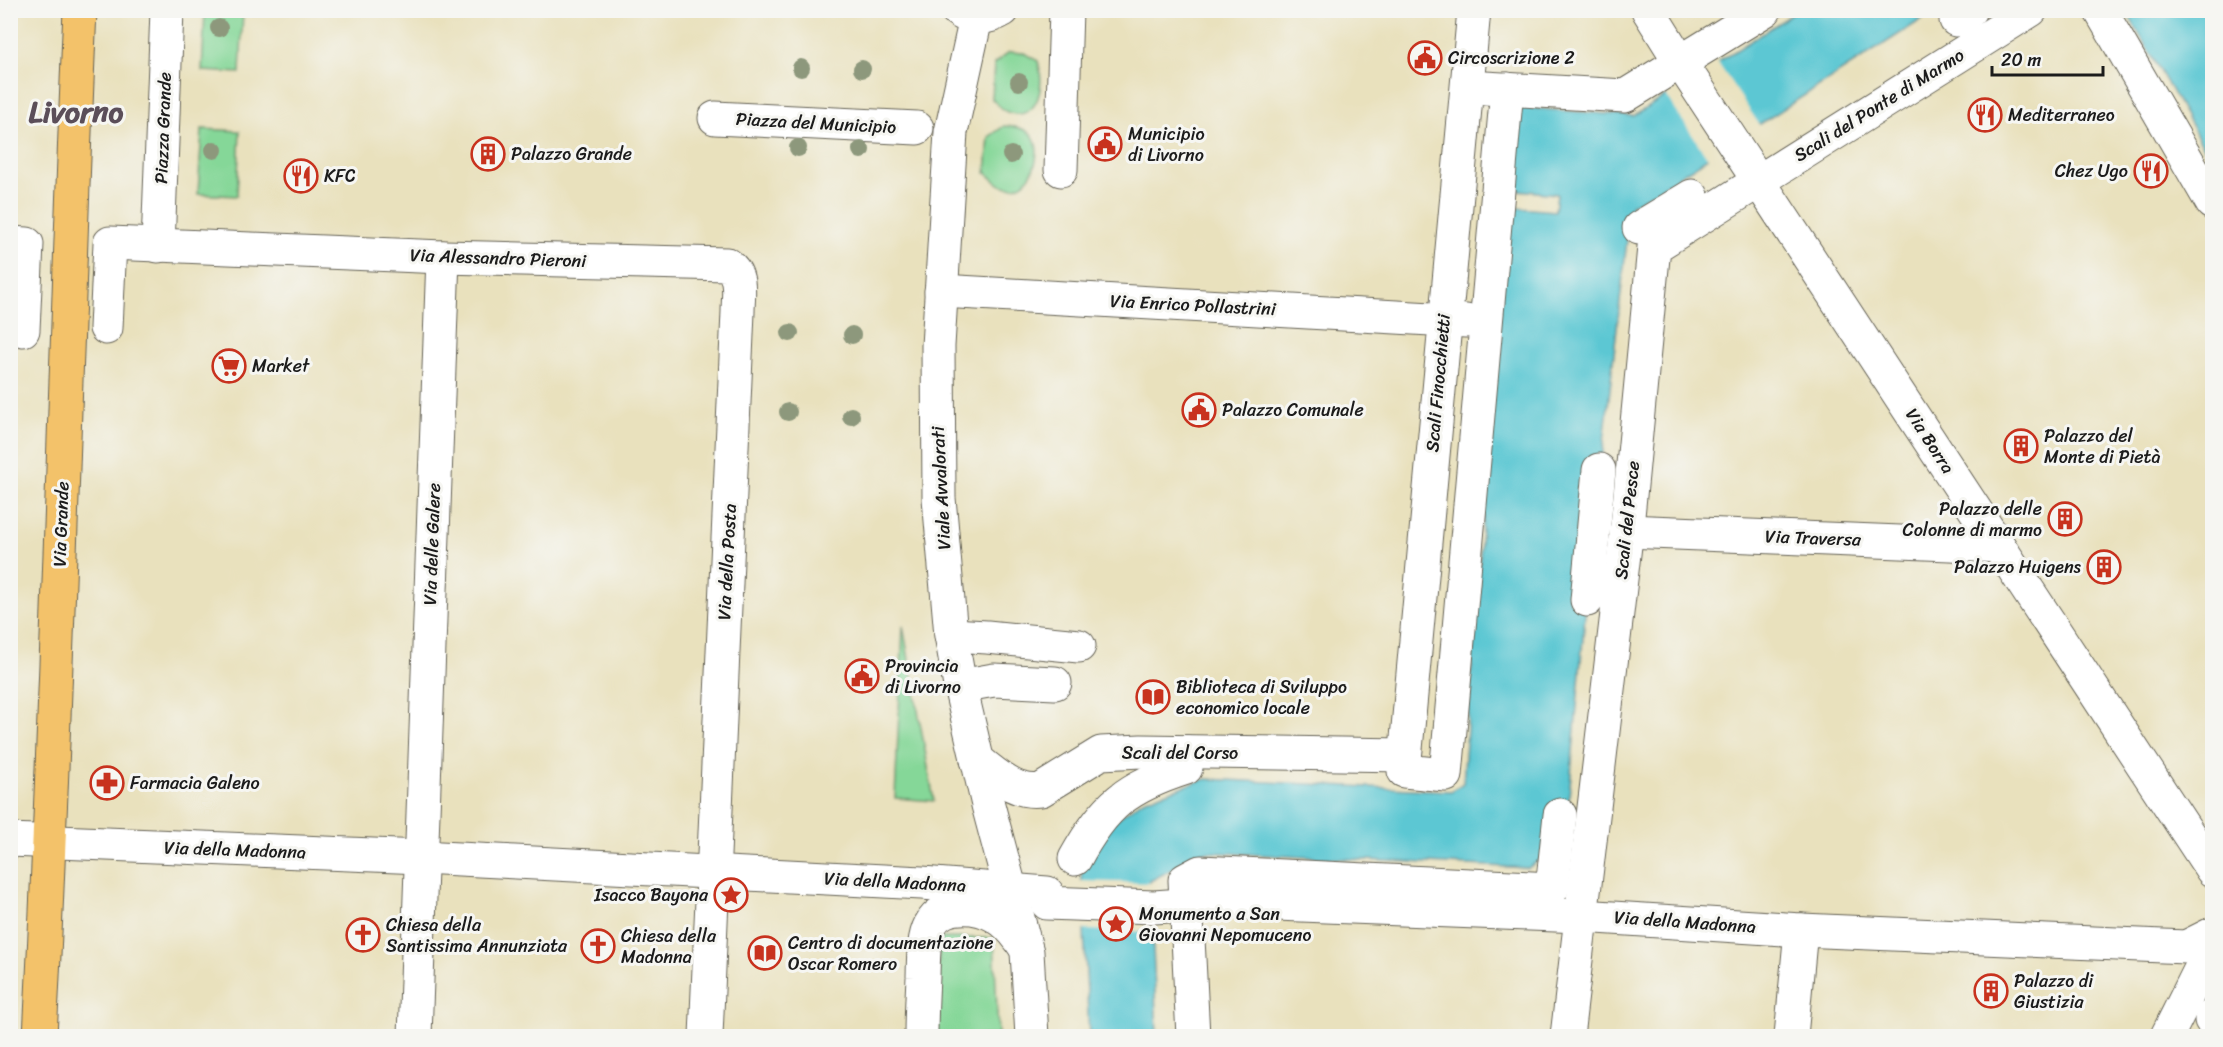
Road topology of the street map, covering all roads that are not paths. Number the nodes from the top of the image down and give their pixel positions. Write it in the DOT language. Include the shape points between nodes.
graph roads {
  1 [pos="80,10"];
  2 [pos="167,10"];
  3 [pos="1066,10"];
  4 [pos="1474,10"];
  5 [pos="1648,10"];
  6 [pos="1765,10"];
  7 [pos="2031,10"];
  8 [pos="2100,10"];
  9 [pos="978,13"];
  10 [pos="1684,68"];
  11 [pos="1467,87"];
  12 [pos="1507,89"];
  13 [pos="715,118"];
  14 [pos="2188,126"];
  15 [pos="917,128"];
  16 [pos="1748,164"];
  17 [pos="2212,168"];
  18 [pos="1061,170"];
  19 [pos="2212,203"];
  20 [pos="1640,228"];
  21 [pos="10,243"];
  22 [pos="158,246"];
  23 [pos="443,257"];
  24 [pos="734,268"];
  25 [pos="941,291"];
  26 [pos="1444,319"];
  27 [pos="1486,322"];
  28 [pos="106,328"];
  29 [pos="23,330"];
  30 [pos="1599,470"];
  31 [pos="1593,533"];
  32 [pos="1626,534"];
  33 [pos="1999,546"];
  34 [pos="1587,600"];
  35 [pos="951,635"];
  36 [pos="1079,646"];
  37 [pos="1055,683"];
  38 [pos="960,686"];
  39 [pos="1187,752"];
  40 [pos="1404,755"];
  41 [pos="977,760"];
  42 [pos="1560,815"];
  43 [pos="10,840"];
  44 [pos="49,841"];
  45 [pos="421,858"];
  46 [pos="1075,859"];
  47 [pos="2212,870"];
  48 [pos="713,873"];
  49 [pos="1011,891"];
  50 [pos="1186,905"];
  51 [pos="1581,916"];
  52 [pos="1801,930"];
  53 [pos="2212,934"];
  54 [pos="1028,951"];
  55 [pos="2212,956"];
  56 [pos="40,1036"];
  57 [pos="415,1036"];
  58 [pos="706,1036"];
  59 [pos="921,1036"];
  60 [pos="1032,1036"];
  61 [pos="1193,1036"];
  62 [pos="1567,1036"];
  63 [pos="1791,1036"];
  64 [pos="2167,1036"];
  1 -- 44 [label="main road, Via Grande"];
  2 -- 22 [label="street, Piazza Grande"];
  3 -- 18 [label="street"];
  4 -- 11 [label="street, Scali Finocchietti"];
  5 -- 10 [label="street, Via Borra"];
  6 -- 10 [label="street"];
  7 -- 16 [label="street, Scali del Ponte di Marmo"];
  8 -- 19 [label="street"];
  9 -- 25 [label="street, Viale Avvalorati" via="951,132"];
  10 -- 12 [label="street" via="1624,96"];
  10 -- 16 [label="street, Via Borra"];
  11 -- 12 [label="street"];
  11 -- 26 [label="street, Scali Finocchietti"];
  12 -- 27 [label="street"];
  13 -- 15 [label="street, Piazza del Municipio"];
  14 -- 17 [label="street"];
  16 -- 20 [label="street"];
  16 -- 32 [label="street, Scali del Pesce" via="1654,247"];
  16 -- 33 [label="street, Via Borra"];
  21 -- 29 [label="street" via="27,244"];
  22 -- 23 [label="street, Via Alessandro Pieroni"];
  22 -- 28 [label="street" via="110,243"];
  23 -- 24 [label="street, Via Alessandro Pieroni" via="727,264"];
  23 -- 45 [label="street, Via delle Galere"];
  24 -- 48 [label="street, Via della Posta" via="738,276 738,312"];
  25 -- 26 [label="street, Via Enrico Pollastrini"];
  25 -- 35 [label="street, Viale Avvalorati" via="939,498"];
  26 -- 27 [label="street, Via Enrico Pollastrini"];
  26 -- 40 [label="street, Scali Finocchietti"];
  27 -- 40 [label="street" via="1446,775 1404,771"];
  30 -- 31 [label="street"];
  31 -- 32 [label="street, Via Traversa"];
  31 -- 34 [label="street"];
  32 -- 33 [label="street, Via Traversa"];
  32 -- 51 [label="street, Scali del Pesce"];
  33 -- 47 [label="street, Via Borra"];
  35 -- 36 [label="street"];
  35 -- 38 [label="street, Viale Avvalorati"];
  37 -- 38 [label="street" via="994,680"];
  38 -- 41 [label="street, Viale Avvalorati"];
  39 -- 40 [label="street, Scali del Corso"];
  39 -- 41 [label="street, Scali del Corso" via="1101,753 1041,790 1030,792 1010,784"];
  39 -- 46 [label="street" via="1186,768 1142,784 1102,814"];
  41 -- 49 [label="street, Viale Avvalorati"];
  42 -- 50 [label="street" via="1552,889 1200,872 1185,880"];
  43 -- 44 [label="street, Via della Madonna"];
  44 -- 45 [label="street, Via della Madonna"];
  44 -- 56 [label="main road, Via Grande"];
  45 -- 48 [label="street, Via della Madonna"];
  45 -- 57 [label="street, Via delle Galere"];
  48 -- 49 [label="street, Via della Madonna"];
  48 -- 58 [label="street, Via della Posta"];
  49 -- 50 [label="street, Via della Madonna" via="1047,893 1047,903 1067,905"];
  49 -- 54 [label="street, Viale Avvalorati"];
  50 -- 51 [label="street, Via della Madonna" via="1225,902"];
  50 -- 61 [label="street"];
  51 -- 52 [label="street, Via della Madonna"];
  51 -- 62 [label="street, Scali del Pesce"];
  52 -- 53 [label="street, Via della Madonna" via="2186,947"];
  52 -- 63 [label="street"];
  54 -- 59 [label="street" via="1013,929 986,911 957,907 944,911 932,922 924,940"];
  54 -- 60 [label="street, Viale Avvalorati"];
  55 -- 64 [label="street" via="2199,972"];
}
